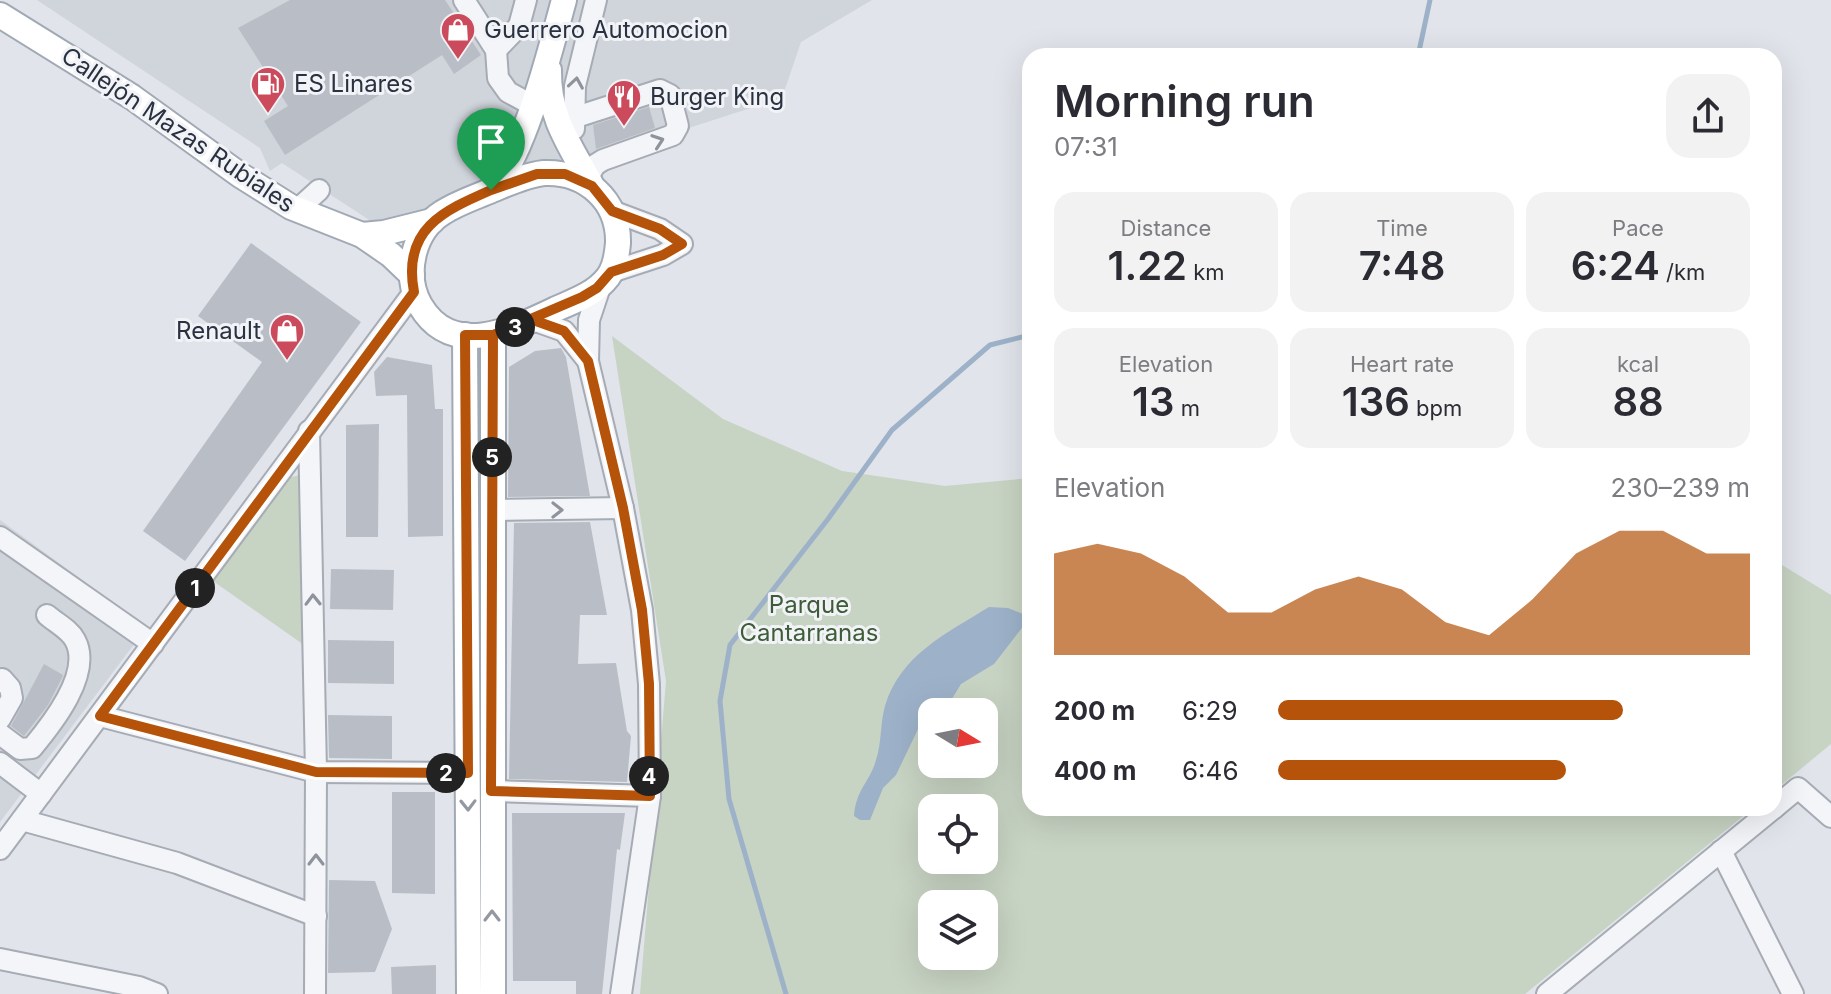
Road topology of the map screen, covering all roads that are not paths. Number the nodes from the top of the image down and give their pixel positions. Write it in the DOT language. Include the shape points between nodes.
graph roads {
  1 [pos="464,0"];
  2 [pos="526,0"];
  3 [pos="564,0"];
  4 [pos="596,0"];
  5 [pos="0,15"];
  6 [pos="496,50"];
  7 [pos="550,52"];
  8 [pos="532,105"];
  9 [pos="573,118"];
  10 [pos="591,180"];
  11 [pos="319,190"];
  12 [pos="491,190"];
  13 [pos="297,210"];
  14 [pos="612,211"];
  15 [pos="432,221"];
  16 [pos="362,235"];
  17 [pos="606,278"];
  18 [pos="413,283"];
  19 [pos="533,320"];
  20 [pos="465,335"];
  21 [pos="493,335"];
  22 [pos="588,361"];
  23 [pos="309,431"];
  24 [pos="623,508"];
  25 [pos="492,510"];
  26 [pos="0,537"];
  27 [pos="47,615"];
  28 [pos="153,644"];
  29 [pos="2,679"];
  30 [pos="100,716"];
  31 [pos="0,719"];
  32 [pos="0,734"];
  33 [pos="0,763"];
  34 [pos="316,772"];
  35 [pos="468,773"];
  36 [pos="491,791"];
  37 [pos="41,794"];
  38 [pos="650,796"];
  39 [pos="1782,801"];
  40 [pos="1764,816"];
  41 [pos="1831,817"];
  42 [pos="22,820"];
  43 [pos="0,849"];
  44 [pos="1721,851"];
  45 [pos="316,916"];
  46 [pos="0,959"];
  47 [pos="157,994"];
  48 [pos="315,994"];
  49 [pos="469,994"];
  50 [pos="493,994"];
  51 [pos="621,994"];
  52 [pos="1547,994"];
  53 [pos="1793,994"];
  1 -- 6 [label="street"];
  2 -- 6 [label="street" via="519,26"];
  3 -- 7 [label="main road"];
  9 -- 4 [label="street, one-way" via="575,86"];
  5 -- 13 [label="main road, Callejón Mazas Rubiales"];
  6 -- 8 [label="street" via="498,78 508,92"];
  7 -- 8 [label="main road"];
  7 -- 10 [label="main road" via="554,116"];
  8 -- 12 [label="main road" via="509,165"];
  9 -- 10 [label="street"];
  10 -- 9 [label="street, one-way" via="595,165 603,160 673,135 678,126 670,95 660,90"];
  10 -- 12 [label="main road" via="552,172"];
  10 -- 14 [label="main road"];
  11 -- 13 [label="street"];
  12 -- 15 [label="main road"];
  13 -- 16 [label="main road, Callejón Mazas Rubiales"];
  14 -- 17 [label="main road" via="617,254"];
  14 -- 17 [label="street" via="660,229 682,244"];
  15 -- 16 [label="main road"];
  15 -- 18 [label="main road" via="417,245"];
  16 -- 18 [label="main road, Callejón Mazas Rubiales" via="391,255"];
  17 -- 19 [label="main road" via="582,297"];
  17 -- 22 [label="street" via="589,320"];
  18 -- 20 [label="main road" via="423,310 450,331"];
  18 -- 23 [label="street"];
  19 -- 21 [label="main road"];
  19 -- 22 [label="street" via="564,331"];
  20 -- 21 [label="main road"];
  20 -- 35 [label="main road"];
  21 -- 25 [label="main road"];
  22 -- 24 [label="street"];
  23 -- 28 [label="street"];
  34 -- 23 [label="street, one-way"];
  25 -- 24 [label="street, one-way"];
  24 -- 38 [label="street" via="645,640"];
  25 -- 36 [label="main road"];
  26 -- 28 [label="street"];
  27 -- 32 [label="street" via="76,641 81,666 77,681 32,748 20,749"];
  28 -- 30 [label="street"];
  29 -- 31 [label="street" via="12,698"];
  30 -- 34 [label="street"];
  30 -- 37 [label="street"];
  33 -- 37 [label="street"];
  34 -- 35 [label="street"];
  45 -- 34 [label="street, one-way"];
  35 -- 49 [label="main road, one-way"];
  36 -- 38 [label="street"];
  50 -- 36 [label="main road, one-way"];
  37 -- 42 [label="street"];
  38 -- 51 [label="street"];
  39 -- 41 [label="street" via="1798,788"];
  40 -- 44 [label="street"];
  42 -- 43 [label="street"];
  42 -- 45 [label="street" via="177,863"];
  44 -- 52 [label="street"];
  44 -- 53 [label="street"];
  45 -- 48 [label="street"];
  46 -- 47 [label="street"];
}
